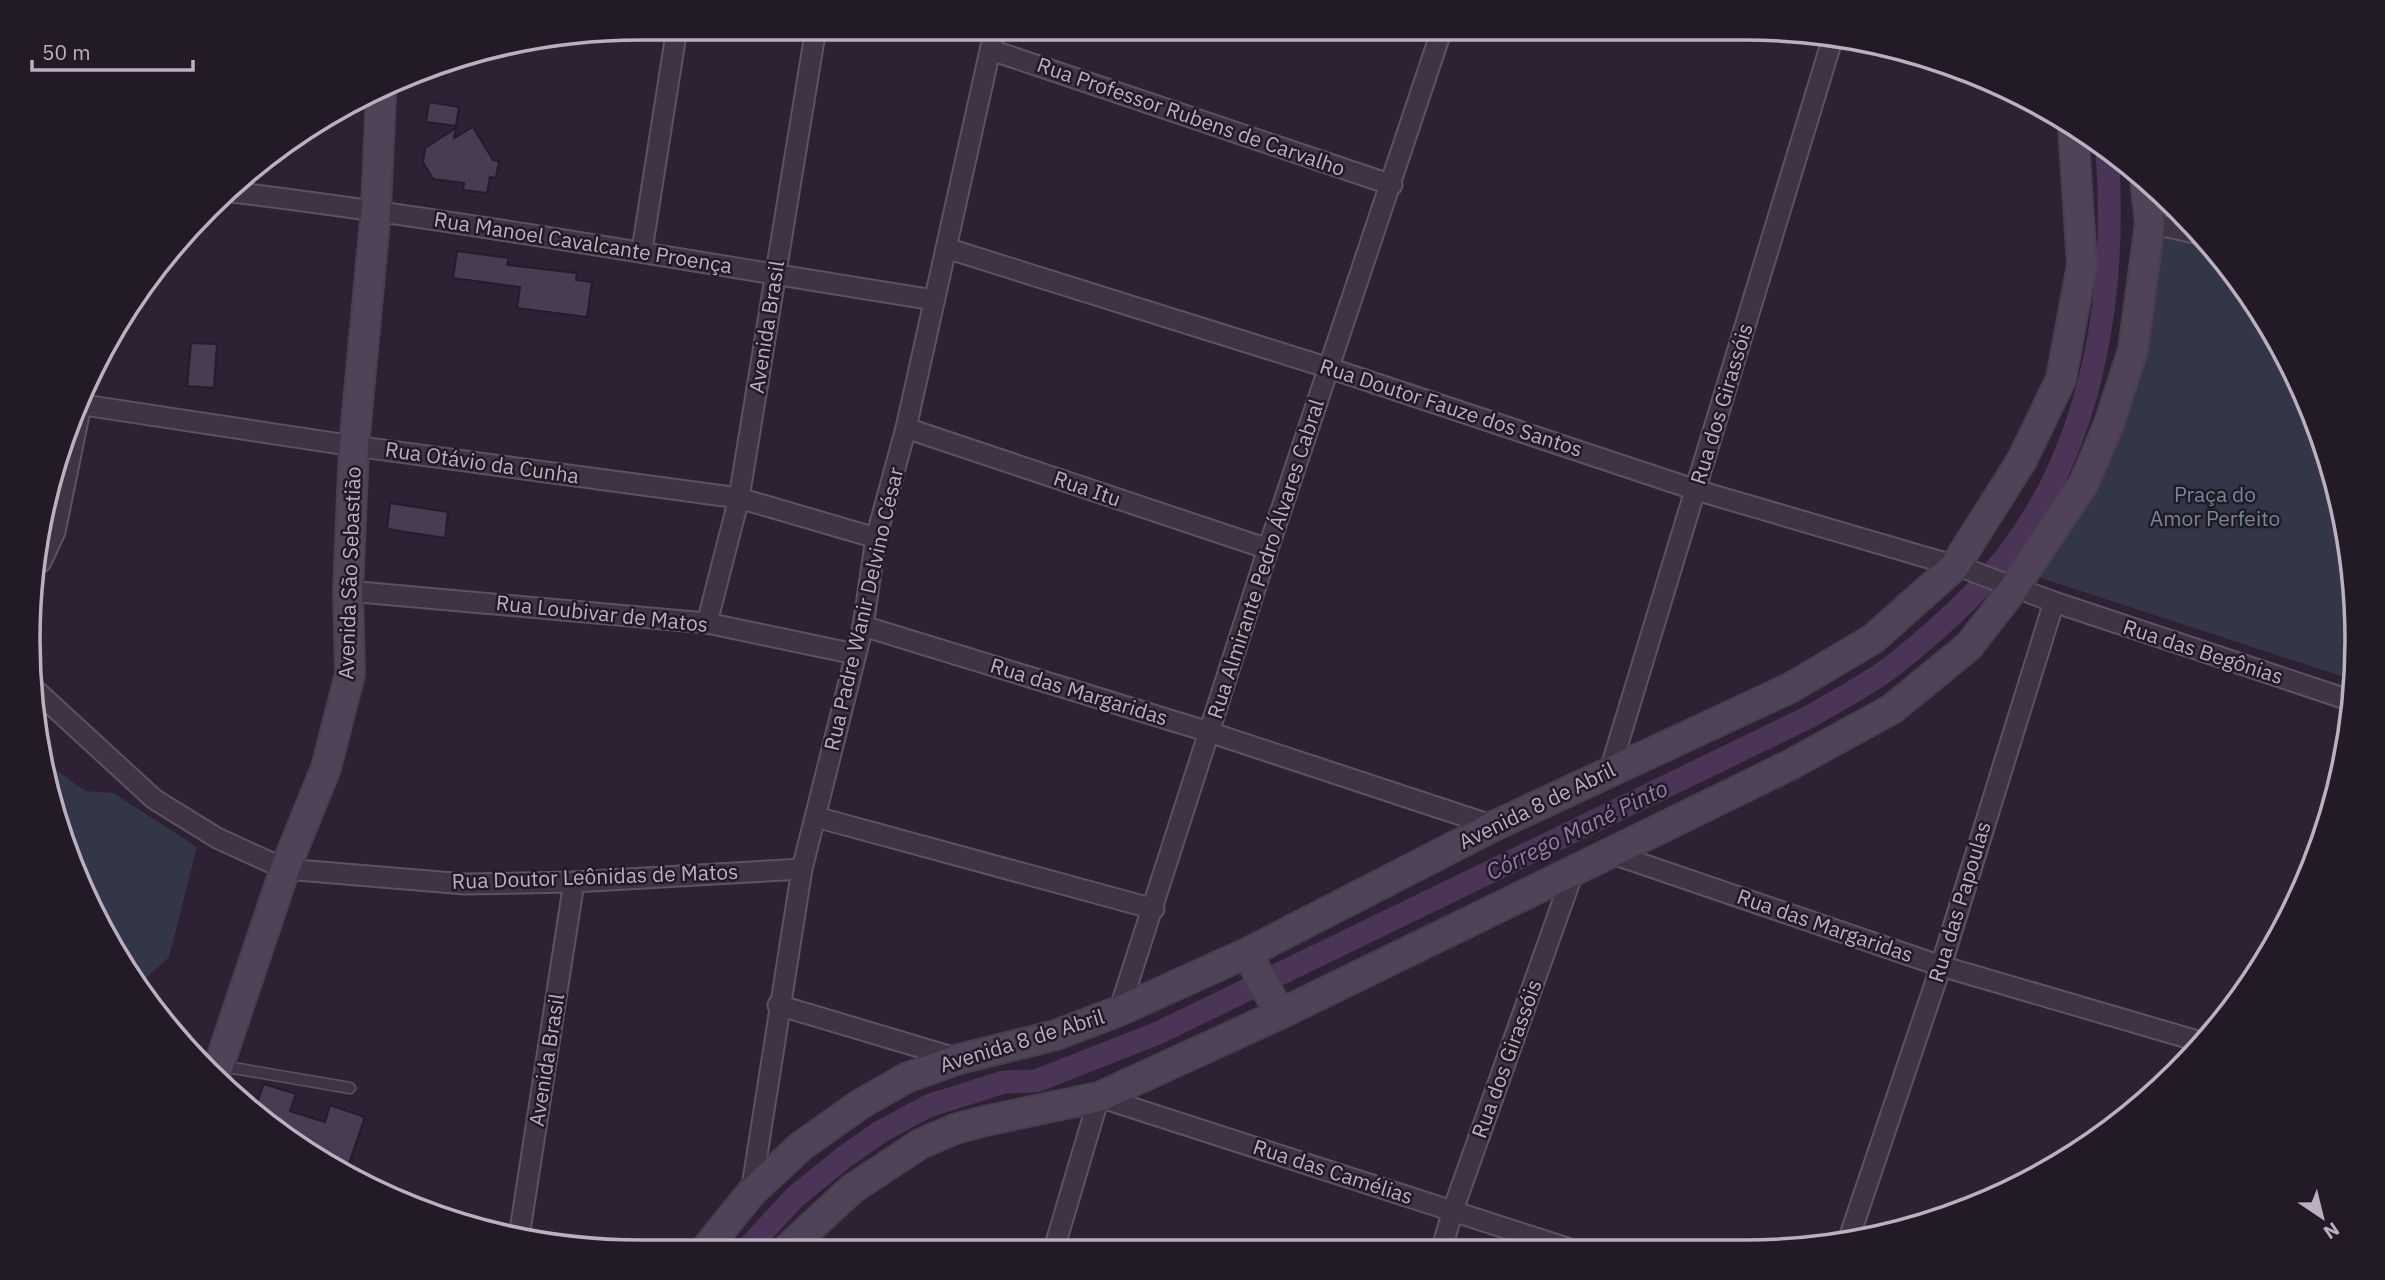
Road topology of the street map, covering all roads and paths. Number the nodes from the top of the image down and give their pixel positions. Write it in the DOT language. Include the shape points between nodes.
graph roads {
  1 [pos="675,40"];
  2 [pos="814,40"];
  3 [pos="993,40"];
  4 [pos="1439,40"];
  5 [pos="1830,46"];
  6 [pos="991,50"];
  7 [pos="381,99"];
  8 [pos="2074,138"];
  9 [pos="1392,185"];
  10 [pos="241,193"];
  11 [pos="2147,195"];
  12 [pos="376,210"];
  13 [pos="2150,223"];
  14 [pos="2178,226"];
  15 [pos="946,248"];
  16 [pos="642,250"];
  17 [pos="776,275"];
  18 [pos="933,300"];
  19 [pos="1329,368"];
  20 [pos="88,406"];
  21 [pos="906,428"];
  22 [pos="73,444"];
  23 [pos="354,446"];
  24 [pos="1696,490"];
  25 [pos="739,498"];
  26 [pos="876,538"];
  27 [pos="48,548"];
  28 [pos="1268,549"];
  29 [pos="1960,567"];
  30 [pos="2008,586"];
  31 [pos="348,591"];
  32 [pos="2054,603"];
  33 [pos="707,623"];
  34 [pos="863,626"];
  35 [pos="855,654"];
  36 [pos="43,697"];
  37 [pos="2342,698"];
  38 [pos="1209,732"];
  39 [pos="1610,770"];
  40 [pos="816,817"];
  41 [pos="1494,826"];
  42 [pos="1610,853"];
  43 [pos="285,869"];
  44 [pos="802,869"];
  45 [pos="1574,870"];
  46 [pos="574,883"];
  47 [pos="1154,909"];
  48 [pos="1252,962"];
  49 [pos="1941,966"];
  50 [pos="778,1005"];
  51 [pos="1276,1007"];
  52 [pos="1119,1011"];
  53 [pos="2192,1039"];
  54 [pos="959,1059"];
  55 [pos="219,1067"];
  56 [pos="223,1071"];
  57 [pos="349,1088"];
  58 [pos="1100,1097"];
  59 [pos="751,1193"];
  60 [pos="1453,1210"];
  61 [pos="520,1227"];
  62 [pos="1853,1230"];
  63 [pos="713,1240"];
  64 [pos="797,1240"];
  65 [pos="1057,1240"];
  66 [pos="1444,1240"];
  67 [pos="1543,1240"];
  1 -- 16 [label="street"];
  2 -- 17 [label="street, Avenida Brasil"];
  3 -- 6 [label="street, Rua Padre Wanir Delvino César"];
  4 -- 9 [label="street, Rua Almirante Pedro Álvares Cabral"];
  5 -- 24 [label="street, Rua dos Girassóis"];
  6 -- 9 [label="street, Rua Professor Rubens de Carvalho"];
  6 -- 15 [label="street, Rua Padre Wanir Delvino César"];
  7 -- 12 [label="main road, Avenida São Sebastião"];
  8 -- 29 [label="main road, Avenida 8 de Abril" via="2082,265 2061,379 2022,460"];
  9 -- 19 [label="street, Rua Almirante Pedro Álvares Cabral"];
  10 -- 12 [label="street, Rua Manoel Cavalcante Proença"];
  11 -- 13 [label="main road"];
  12 -- 16 [label="street, Rua Manoel Cavalcante Proença"];
  12 -- 23 [label="main road, Avenida São Sebastião"];
  13 -- 14 [label="street"];
  13 -- 30 [label="main road" via="2133,350 2109,424 2084,483"];
  15 -- 18 [label="street, Rua Padre Wanir Delvino César"];
  15 -- 19 [label="street, Rua Doutor Fauze dos Santos"];
  16 -- 17 [label="street, Rua Manoel Cavalcante Proença"];
  17 -- 18 [label="street, Rua Manoel Cavalcante Proença"];
  17 -- 25 [label="street, Avenida Brasil"];
  18 -- 21 [label="street, Rua Padre Wanir Delvino César"];
  19 -- 24 [label="street, Rua Doutor Fauze dos Santos"];
  19 -- 28 [label="street, Rua Almirante Pedro Álvares Cabral"];
  20 -- 23 [label="street, Rua Otávio da Cunha"];
  21 -- 26 [label="street, Rua Padre Wanir Delvino César"];
  21 -- 28 [label="street, Rua Itu"];
  22 -- 27 [label="street"];
  23 -- 25 [label="street, Rua Otávio da Cunha"];
  23 -- 31 [label="main road, Avenida São Sebastião"];
  24 -- 29 [label="street, Rua Doutor Fauze dos Santos"];
  24 -- 39 [label="street, Rua dos Girassóis"];
  25 -- 26 [label="street, Rua Otávio da Cunha"];
  25 -- 33 [label="street, Avenida Brasil"];
  26 -- 34 [label="street, Rua Padre Wanir Delvino César"];
  28 -- 38 [label="street, Rua Almirante Pedro Álvares Cabral"];
  29 -- 30 [label="street, Rua Doutor Fauze dos Santos"];
  29 -- 39 [label="main road, Avenida 8 de Abril" via="1872,639 1790,688"];
  30 -- 32 [label="street"];
  30 -- 42 [label="main road" via="1969,646 1892,709"];
  31 -- 33 [label="street, Rua Loubivar de Matos"];
  31 -- 43 [label="main road, Avenida São Sebastião" via="350,674 326,768"];
  32 -- 37 [label="street, Rua das Begônias"];
  32 -- 49 [label="street, Rua das Papoulas"];
  33 -- 35 [label="street, Rua Loubivar de Matos"];
  34 -- 35 [label="street, Rua Padre Wanir Delvino César"];
  34 -- 38 [label="street, Rua das Margaridas"];
  35 -- 40 [label="street, Rua Padre Wanir Delvino César"];
  36 -- 43 [label="street, Rua Doutor Leônidas de Matos" via="153,799 217,838"];
  38 -- 41 [label="street, Rua das Margaridas"];
  38 -- 47 [label="street, Rua Almirante Pedro Álvares Cabral"];
  39 -- 41 [label="main road, Avenida 8 de Abril"];
  40 -- 44 [label="street, Rua Padre Wanir Delvino César"];
  40 -- 47 [label="street"];
  41 -- 48 [label="main road, Avenida 8 de Abril"];
  42 -- 45 [label="main road"];
  42 -- 49 [label="street, Rua das Margaridas"];
  43 -- 46 [label="street, Rua Doutor Leônidas de Matos" via="465,884"];
  43 -- 55 [label="main road, Avenida São Sebastião"];
  44 -- 46 [label="street, Rua Doutor Leônidas de Matos"];
  44 -- 50 [label="street, Rua Padre Wanir Delvino César"];
  45 -- 51 [label="main road"];
  45 -- 60 [label="street, Rua dos Girassóis"];
  46 -- 61 [label="street, Avenida Brasil"];
  47 -- 52 [label="street, Rua Almirante Pedro Álvares Cabral"];
  48 -- 51 [label="main road"];
  48 -- 52 [label="main road, Avenida 8 de Abril"];
  49 -- 53 [label="street, Rua das Margaridas"];
  49 -- 62 [label="street, Rua das Papoulas"];
  50 -- 54 [label="street"];
  50 -- 59 [label="street, Rua Padre Wanir Delvino César"];
  51 -- 58 [label="main road"];
  52 -- 54 [label="main road, Avenida 8 de Abril" via="1056,1035"];
  54 -- 59 [label="main road, Avenida 8 de Abril" via="906,1078 859,1105 800,1147"];
  56 -- 57 [label="lane"];
  58 -- 60 [label="street, Rua das Camélias"];
  58 -- 64 [label="main road" via="985,1121 920,1144 852,1189"];
  58 -- 65 [label="street"];
  59 -- 63 [label="main road, Avenida 8 de Abril"];
  60 -- 66 [label="street, Rua dos Girassóis"];
  60 -- 67 [label="street, Rua das Camélias"];
}
